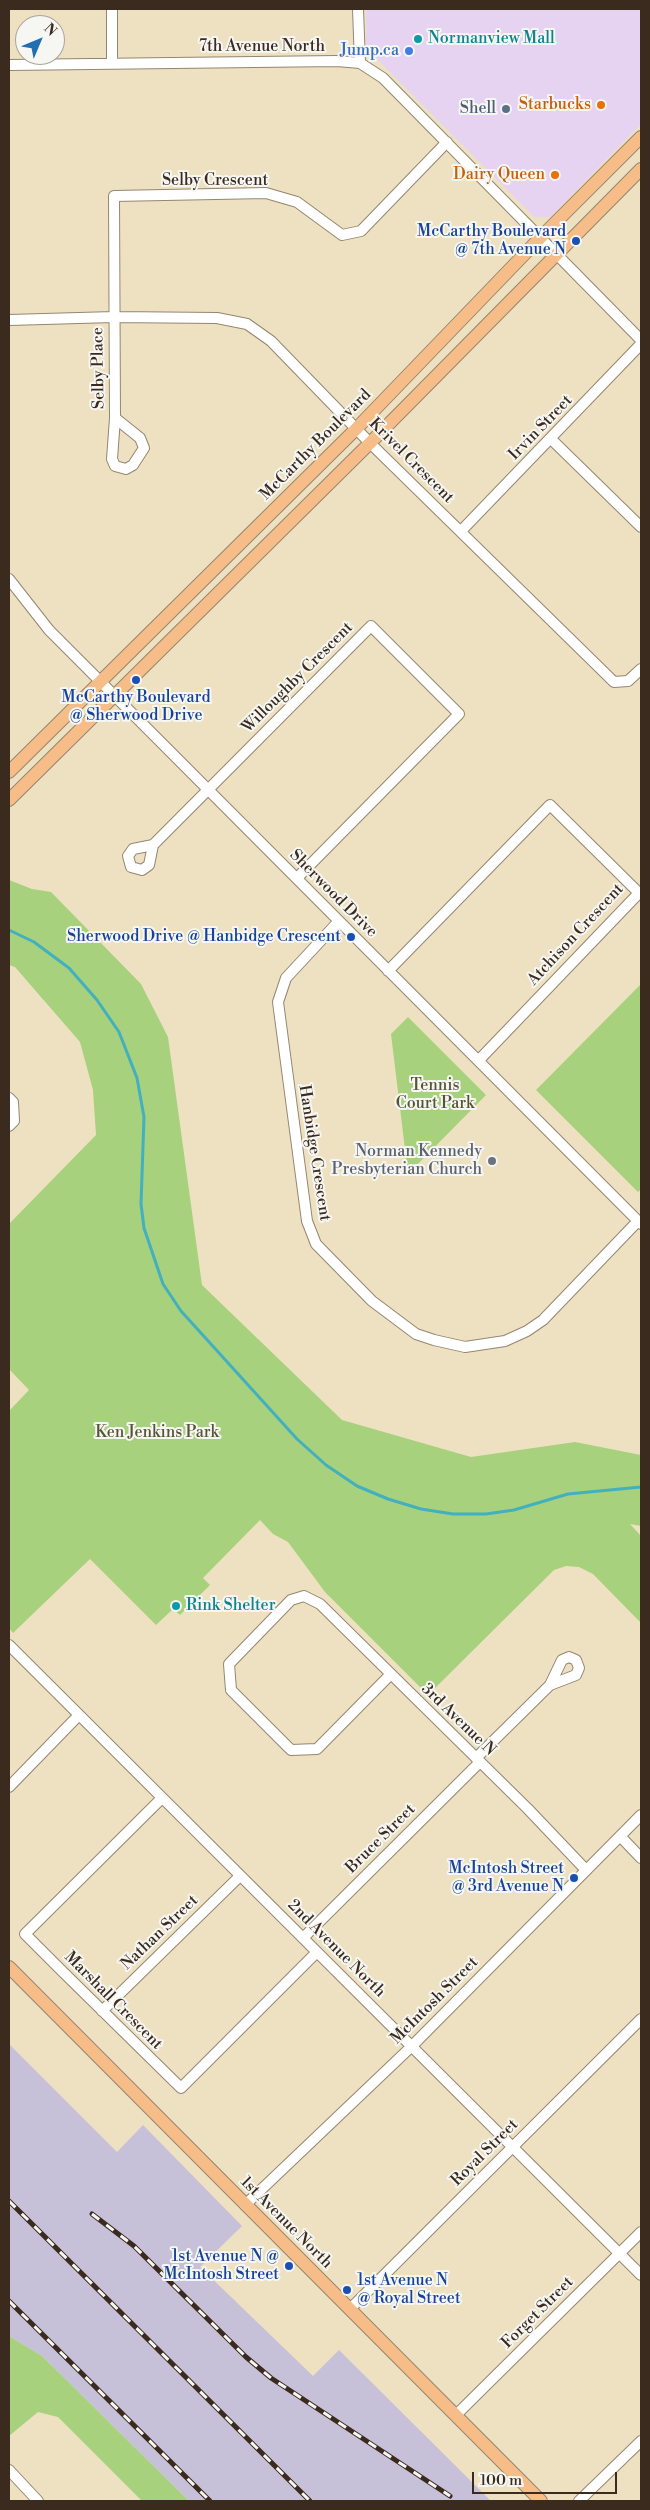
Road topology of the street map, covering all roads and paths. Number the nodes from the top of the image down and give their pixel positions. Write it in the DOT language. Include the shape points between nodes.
graph roads {
  1 [pos="112,9"];
  2 [pos="358,9"];
  3 [pos="112,63"];
  4 [pos="360,63"];
  5 [pos="9,65"];
  6 [pos="641,137"];
  7 [pos="447,142"];
  8 [pos="641,169"];
  9 [pos="540,238"];
  10 [pos="557,255"];
  11 [pos="114,317"];
  12 [pos="9,320"];
  13 [pos="641,340"];
  14 [pos="641,344"];
  15 [pos="115,418"];
  16 [pos="356,429"];
  17 [pos="551,439"];
  18 [pos="370,442"];
  19 [pos="641,528"];
  20 [pos="461,532"];
  21 [pos="9,580"];
  22 [pos="641,669"];
  23 [pos="102,682"];
  24 [pos="116,696"];
  25 [pos="9,772"];
  26 [pos="208,790"];
  27 [pos="9,800"];
  28 [pos="153,845"];
  29 [pos="297,878"];
  30 [pos="339,921"];
  31 [pos="388,971"];
  32 [pos="479,1060"];
  33 [pos="9,1098"];
  34 [pos="9,1126"];
  35 [pos="640,1222"];
  36 [pos="9,1646"];
  37 [pos="390,1675"];
  38 [pos="550,1685"];
  39 [pos="79,1715"];
  40 [pos="478,1760"];
  41 [pos="9,1786"];
  42 [pos="162,1798"];
  43 [pos="641,1815"];
  44 [pos="620,1836"];
  45 [pos="641,1858"];
  46 [pos="586,1870"];
  47 [pos="240,1876"];
  48 [pos="303,1938"];
  49 [pos="317,1952"];
  50 [pos="9,1967"];
  51 [pos="102,2010"];
  52 [pos="641,2019"];
  53 [pos="412,2046"];
  54 [pos="512,2148"];
  55 [pos="245,2205"];
  56 [pos="641,2232"];
  57 [pos="620,2254"];
  58 [pos="641,2275"];
  59 [pos="350,2309"];
  60 [pos="456,2415"];
  61 [pos="641,2441"];
  62 [pos="9,2470"];
  63 [pos="38,2501"];
  64 [pos="541,2501"];
  65 [pos="579,2501"];
  1 -- 3 [label="street"];
  2 -- 4 [label="street"];
  3 -- 4 [label="street, 7th Avenue North"];
  3 -- 5 [label="street, 7th Avenue North"];
  4 -- 7 [label="street, 7th Avenue North" via="383,78"];
  6 -- 9 [label="main road, McCarthy Boulevard"];
  7 -- 9 [label="street, 7th Avenue North"];
  7 -- 11 [label="street, Selby Crescent" via="361,231 342,235 296,202 266,193 114,196"];
  8 -- 10 [label="main road"];
  9 -- 10 [label="street, 7th Avenue North"];
  9 -- 16 [label="main road, McCarthy Boulevard"];
  10 -- 13 [label="street, 7th Avenue North"];
  10 -- 18 [label="main road"];
  11 -- 12 [label="street, Krivel Crescent"];
  11 -- 15 [label="street, Selby Place"];
  11 -- 16 [label="street, Krivel Crescent" via="217,318 247,324 272,341"];
  14 -- 17 [label="street, Irvin Street"];
  15 -- 15 [label="street, Selby Place" via="112,458 115,466 126,469 144,448 135,432"];
  16 -- 18 [label="street, Krivel Crescent"];
  16 -- 23 [label="main road, McCarthy Boulevard"];
  17 -- 19 [label="street"];
  17 -- 20 [label="street, Irvin Street"];
  18 -- 20 [label="street, Krivel Crescent"];
  18 -- 24 [label="main road"];
  20 -- 22 [label="street, Krivel Crescent" via="614,682 628,681"];
  21 -- 23 [label="street, Sherwood Drive" via="49,630"];
  23 -- 24 [label="street, Sherwood Drive"];
  23 -- 25 [label="main road, McCarthy Boulevard"];
  24 -- 26 [label="street, Sherwood Drive"];
  24 -- 27 [label="main road"];
  26 -- 28 [label="street"];
  26 -- 29 [label="street, Sherwood Drive"];
  26 -- 29 [label="street, Willoughby Crescent" via="370,626 458,714"];
  29 -- 30 [label="street, Sherwood Drive"];
  30 -- 31 [label="street, Sherwood Drive"];
  30 -- 35 [label="street, Hanbidge Crescent" via="286,978 278,1002 307,1220 316,1244 372,1301 416,1334 434,1340 465,1347 505,1340 543,1320"];
  31 -- 32 [label="street, Sherwood Drive"];
  31 -- 32 [label="street, Atchison Crescent" via="550,804 638,893"];
  32 -- 35 [label="street, Sherwood Drive"];
  33 -- 34 [label="street" via="14,1102 14,1121"];
  36 -- 39 [label="street, 2nd Avenue North"];
  37 -- 37 [label="street, 3rd Avenue N" via="317,1749 291,1750 231,1690 229,1664 291,1600 304,1596 320,1604"];
  37 -- 40 [label="street, 3rd Avenue N"];
  38 -- 40 [label="street, Bruce Street"];
  39 -- 41 [label="street"];
  39 -- 42 [label="street, 2nd Avenue North"];
  40 -- 46 [label="street, 3rd Avenue N"];
  40 -- 48 [label="street, Bruce Street"];
  42 -- 47 [label="street, 2nd Avenue North"];
  42 -- 51 [label="street, Marshall Crescent" via="25,1934"];
  43 -- 44 [label="street, McIntosh Street"];
  44 -- 45 [label="street"];
  44 -- 46 [label="street, McIntosh Street"];
  46 -- 53 [label="street, McIntosh Street"];
  47 -- 48 [label="street, 2nd Avenue North"];
  47 -- 51 [label="street, Nathan Street"];
  48 -- 49 [label="street, 2nd Avenue North"];
  49 -- 51 [label="street, Marshall Crescent" via="180,2088"];
  49 -- 53 [label="street, 2nd Avenue North"];
  50 -- 55 [label="main road, 1st Avenue North"];
  52 -- 54 [label="street, Royal Street"];
  53 -- 54 [label="street, 2nd Avenue North"];
  53 -- 55 [label="street, McIntosh Street"];
  54 -- 57 [label="street, 2nd Avenue North"];
  54 -- 59 [label="street, Royal Street"];
  55 -- 59 [label="main road, 1st Avenue North"];
  56 -- 57 [label="street, Forget Street"];
  57 -- 58 [label="street, 2nd Avenue North"];
  57 -- 60 [label="street, Forget Street"];
  59 -- 60 [label="main road, 1st Avenue North"];
  60 -- 64 [label="main road, 1st Avenue North"];
  61 -- 65 [label="street"];
  62 -- 63 [label="street"];
}
